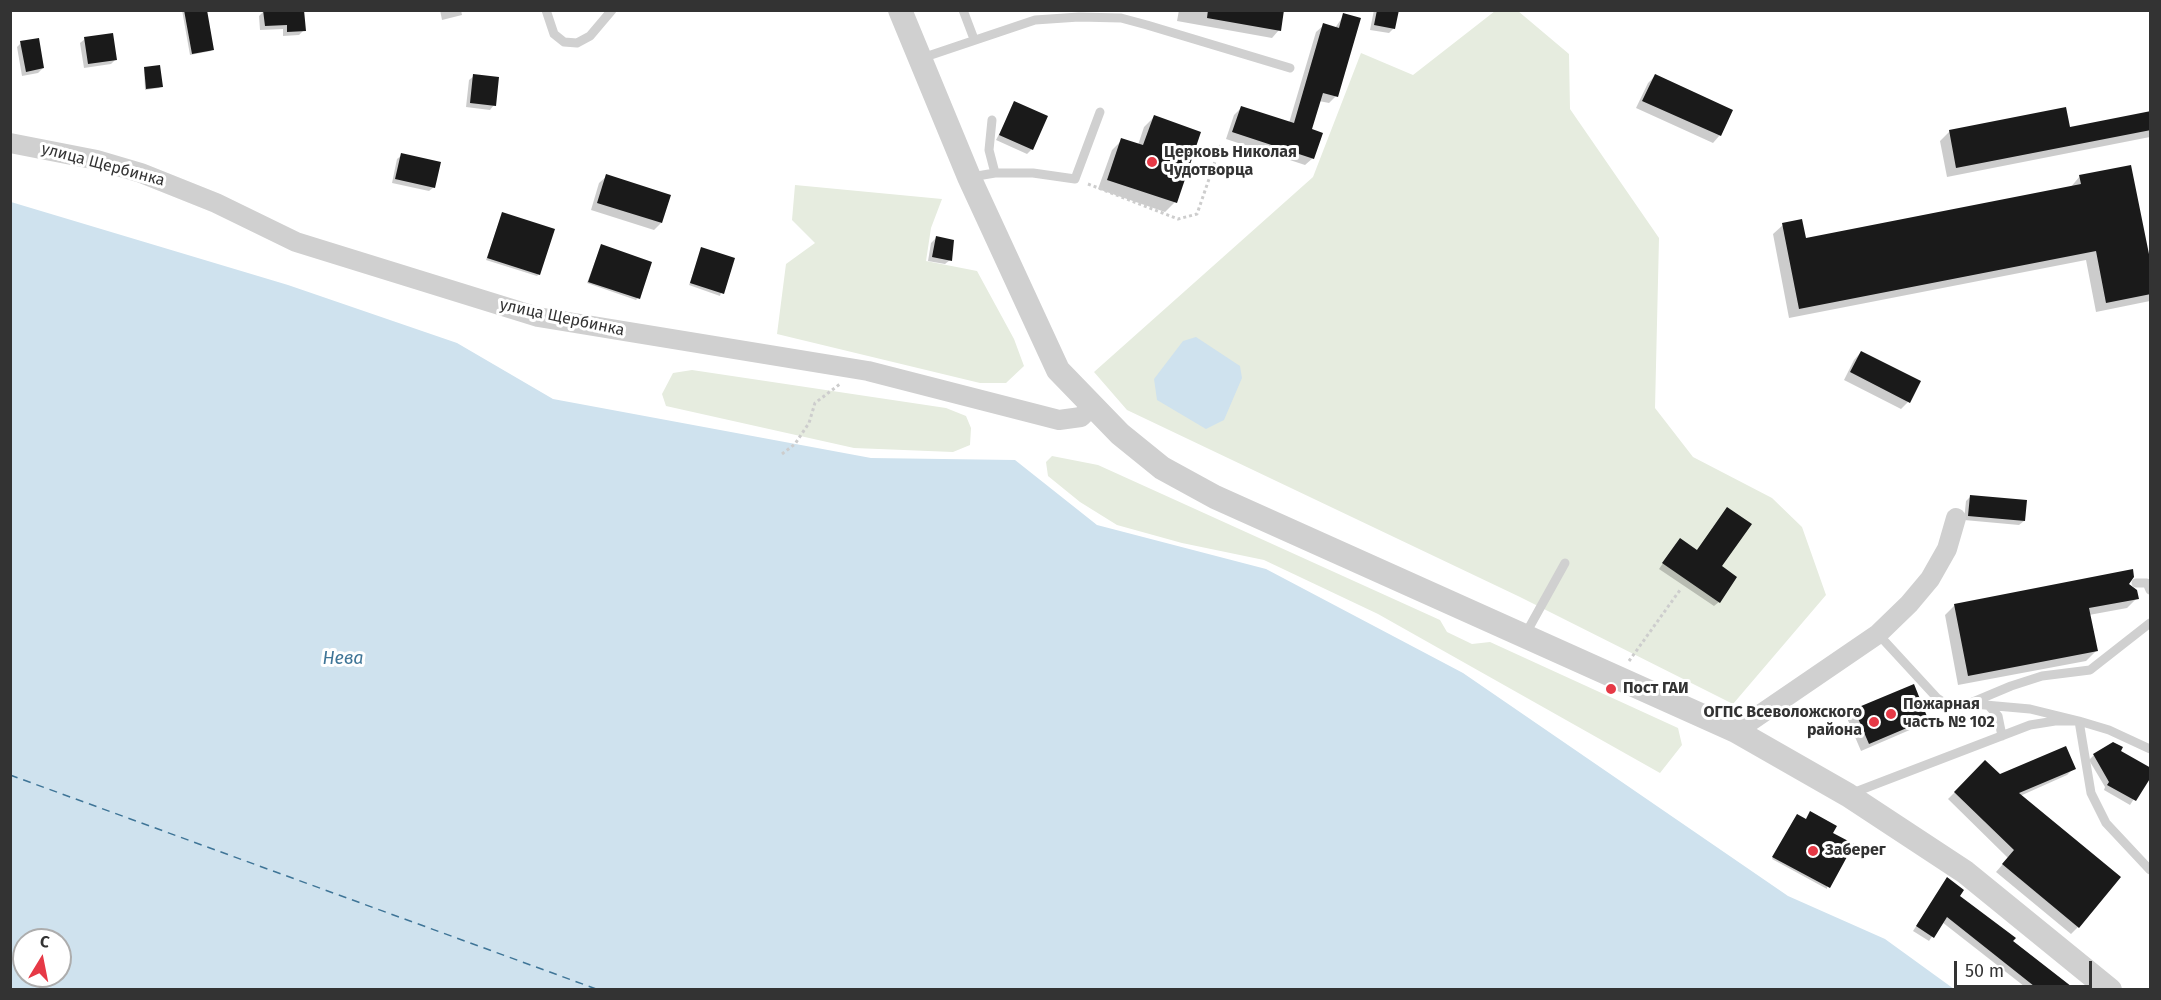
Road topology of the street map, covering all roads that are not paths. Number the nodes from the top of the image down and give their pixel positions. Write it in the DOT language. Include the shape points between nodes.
graph roads {
  1 [pos="546,10"];
  2 [pos="612,10"];
  3 [pos="900,10"];
  4 [pos="963,10"];
  5 [pos="1080,14"];
  6 [pos="974,39"];
  7 [pos="919,59"];
  8 [pos="1290,68"];
  9 [pos="1100,112"];
  10 [pos="993,120"];
  11 [pos="10,143"];
  12 [pos="994,173"];
  13 [pos="969,177"];
  14 [pos="1092,406"];
  15 [pos="1956,518"];
  16 [pos="1565,563"];
  17 [pos="2136,583"];
  18 [pos="2151,590"];
  19 [pos="2151,623"];
  20 [pos="1878,634"];
  21 [pos="1525,635"];
  22 [pos="1972,704"];
  23 [pos="1989,706"];
  24 [pos="2079,721"];
  25 [pos="1736,731"];
  26 [pos="2002,736"];
  27 [pos="2151,749"];
  28 [pos="1848,795"];
  29 [pos="2151,870"];
  30 [pos="2110,990"];
  1 -- 2 [label="lane" via="554,34 564,42 577,44 590,36"];
  3 -- 7 [label="street"];
  4 -- 6 [label="lane"];
  5 -- 6 [label="lane" via="1035,20"];
  5 -- 8 [label="lane" via="1121,18"];
  6 -- 7 [label="lane"];
  7 -- 13 [label="street"];
  9 -- 12 [label="lane" via="1075,179"];
  10 -- 12 [label="lane" via="989,150"];
  11 -- 14 [label="street, улица Щербинка" via="141,173 216,203 296,242 538,317 855,369 1059,420 1081,417"];
  12 -- 13 [label="lane"];
  13 -- 14 [label="street" via="1058,370"];
  14 -- 21 [label="street" via="1162,468 1215,497"];
  15 -- 20 [label="street" via="1947,549 1930,579"];
  16 -- 21 [label="lane"];
  17 -- 18 [label="lane" via="2147,583"];
  19 -- 22 [label="lane" via="2090,670 2042,676"];
  20 -- 22 [label="lane" via="1937,698 1949,706"];
  20 -- 25 [label="street"];
  21 -- 25 [label="street"];
  22 -- 23 [label="lane"];
  23 -- 24 [label="lane" via="2030,709"];
  23 -- 26 [label="lane" via="1998,716"];
  24 -- 26 [label="lane" via="2030,724"];
  24 -- 27 [label="lane"];
  24 -- 29 [label="lane" via="2091,793 2106,823"];
  25 -- 28 [label="street"];
  26 -- 28 [label="lane"];
  28 -- 30 [label="street" via="1965,872"];
}
